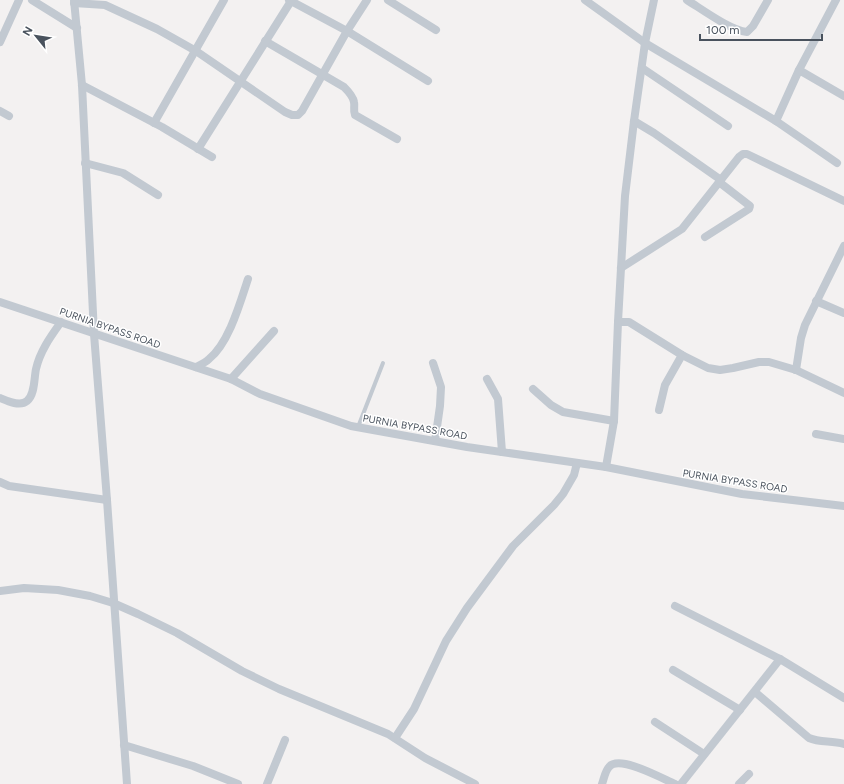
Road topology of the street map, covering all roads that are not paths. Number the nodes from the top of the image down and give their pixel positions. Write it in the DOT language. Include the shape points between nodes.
graph roads {
  1 [pos="19,0"];
  2 [pos="32,0"];
  3 [pos="224,0"];
  4 [pos="367,0"];
  5 [pos="388,0"];
  6 [pos="585,0"];
  7 [pos="654,0"];
  8 [pos="688,0"];
  9 [pos="768,0"];
  10 [pos="836,0"];
  11 [pos="74,1"];
  12 [pos="290,1"];
  13 [pos="107,3"];
  14 [pos="77,28"];
  15 [pos="436,30"];
  16 [pos="347,31"];
  17 [pos="265,41"];
  18 [pos="0,42"];
  19 [pos="646,43"];
  20 [pos="196,51"];
  21 [pos="642,68"];
  22 [pos="799,70"];
  23 [pos="322,74"];
  24 [pos="241,81"];
  25 [pos="428,81"];
  26 [pos="82,85"];
  27 [pos="844,96"];
  28 [pos="0,111"];
  29 [pos="9,116"];
  30 [pos="634,121"];
  31 [pos="776,121"];
  32 [pos="154,123"];
  33 [pos="728,126"];
  34 [pos="397,139"];
  35 [pos="198,149"];
  36 [pos="212,157"];
  37 [pos="85,163"];
  38 [pos="837,163"];
  39 [pos="720,181"];
  40 [pos="158,195"];
  41 [pos="844,201"];
  42 [pos="705,237"];
  43 [pos="844,246"];
  44 [pos="621,268"];
  45 [pos="248,279"];
  46 [pos="816,301"];
  47 [pos="0,302"];
  48 [pos="844,313"];
  49 [pos="61,322"];
  50 [pos="618,322"];
  51 [pos="274,331"];
  52 [pos="94,334"];
  53 [pos="682,355"];
  54 [pos="383,363"];
  55 [pos="433,363"];
  56 [pos="196,368"];
  57 [pos="796,370"];
  58 [pos="231,379"];
  59 [pos="487,379"];
  60 [pos="533,389"];
  61 [pos="844,393"];
  62 [pos="0,398"];
  63 [pos="659,410"];
  64 [pos="614,421"];
  65 [pos="358,427"];
  66 [pos="816,434"];
  67 [pos="844,439"];
  68 [pos="435,441"];
  69 [pos="502,452"];
  70 [pos="577,463"];
  71 [pos="606,467"];
  72 [pos="0,482"];
  73 [pos="107,500"];
  74 [pos="844,506"];
  75 [pos="0,591"];
  76 [pos="113,603"];
  77 [pos="675,606"];
  78 [pos="780,659"];
  79 [pos="673,670"];
  80 [pos="755,692"];
  81 [pos="844,698"];
  82 [pos="740,710"];
  83 [pos="655,722"];
  84 [pos="395,738"];
  85 [pos="285,740"];
  86 [pos="844,744"];
  87 [pos="124,745"];
  88 [pos="704,754"];
  89 [pos="749,774"];
  90 [pos="127,784"];
  91 [pos="238,784"];
  92 [pos="267,784"];
  93 [pos="475,784"];
  94 [pos="602,784"];
  95 [pos="675,784"];
  96 [pos="681,784"];
  97 [pos="739,784"];
  1 -- 18 [label="street"];
  2 -- 14 [label="street"];
  3 -- 20 [label="street"];
  4 -- 16 [label="street"];
  5 -- 15 [label="street"];
  6 -- 19 [label="street"];
  7 -- 19 [label="street"];
  8 -- 9 [label="street" via="732,27 747,32"];
  10 -- 22 [label="street"];
  11 -- 13 [label="street"];
  11 -- 14 [label="street"];
  12 -- 16 [label="street"];
  12 -- 17 [label="street"];
  13 -- 20 [label="street"];
  14 -- 26 [label="street"];
  16 -- 23 [label="street"];
  16 -- 25 [label="street"];
  17 -- 23 [label="street"];
  17 -- 24 [label="street"];
  19 -- 21 [label="street"];
  19 -- 31 [label="street"];
  20 -- 24 [label="street"];
  20 -- 32 [label="street"];
  21 -- 30 [label="street"];
  21 -- 33 [label="street"];
  22 -- 27 [label="street"];
  22 -- 31 [label="street"];
  23 -- 24 [label="street" via="298,115 285,112"];
  23 -- 34 [label="street" via="349,91 354,102 355,115"];
  24 -- 35 [label="street"];
  26 -- 32 [label="street"];
  26 -- 37 [label="street"];
  28 -- 29 [label="street"];
  30 -- 39 [label="street"];
  30 -- 44 [label="street" via="625,196"];
  31 -- 38 [label="street"];
  32 -- 35 [label="street"];
  35 -- 36 [label="street"];
  37 -- 40 [label="street" via="122,173"];
  37 -- 52 [label="street"];
  39 -- 41 [label="street" via="739,157 748,154"];
  39 -- 42 [label="street" via="750,206"];
  39 -- 44 [label="street" via="682,229"];
  43 -- 46 [label="street"];
  44 -- 50 [label="street"];
  45 -- 56 [label="street" via="237,312 221,345 209,359"];
  46 -- 48 [label="street"];
  46 -- 57 [label="street" via="801,338"];
  47 -- 49 [label="street, PURNIA BYPASS ROAD"];
  49 -- 52 [label="street, PURNIA BYPASS ROAD"];
  49 -- 62 [label="street" via="43,351 31,396 27,402 22,404"];
  50 -- 53 [label="street" via="629,322"];
  50 -- 64 [label="street"];
  51 -- 58 [label="street"];
  52 -- 56 [label="street, PURNIA BYPASS ROAD"];
  52 -- 73 [label="street"];
  53 -- 57 [label="street" via="708,368 720,370 769,362"];
  53 -- 63 [label="street" via="665,385"];
  54 -- 65 [label="lane"];
  55 -- 68 [label="street" via="441,387"];
  56 -- 58 [label="street, PURNIA BYPASS ROAD"];
  57 -- 61 [label="street"];
  58 -- 65 [label="street, PURNIA BYPASS ROAD" via="260,394"];
  59 -- 69 [label="street" via="498,400"];
  60 -- 64 [label="street" via="563,412"];
  64 -- 71 [label="street"];
  65 -- 68 [label="street, PURNIA BYPASS ROAD"];
  66 -- 67 [label="street"];
  68 -- 69 [label="street, PURNIA BYPASS ROAD"];
  69 -- 70 [label="street, PURNIA BYPASS ROAD"];
  70 -- 71 [label="street, PURNIA BYPASS ROAD"];
  70 -- 84 [label="street" via="574,475 563,494 513,546 467,608 446,641 414,709"];
  71 -- 74 [label="street, PURNIA BYPASS ROAD" via="742,494"];
  72 -- 73 [label="street" via="9,486"];
  73 -- 76 [label="street"];
  75 -- 76 [label="street" via="24,588 58,590"];
  76 -- 84 [label="street" via="177,633 273,686"];
  76 -- 87 [label="street"];
  77 -- 78 [label="street"];
  78 -- 80 [label="street"];
  78 -- 81 [label="street"];
  79 -- 82 [label="street"];
  80 -- 82 [label="street"];
  80 -- 86 [label="street" via="809,738"];
  82 -- 88 [label="street"];
  83 -- 88 [label="street"];
  84 -- 93 [label="street" via="425,758"];
  85 -- 92 [label="street"];
  87 -- 90 [label="street"];
  87 -- 91 [label="street" via="193,766"];
  88 -- 96 [label="street"];
  89 -- 97 [label="street"];
  94 -- 95 [label="street" via="608,767 620,763 637,767"];
}
